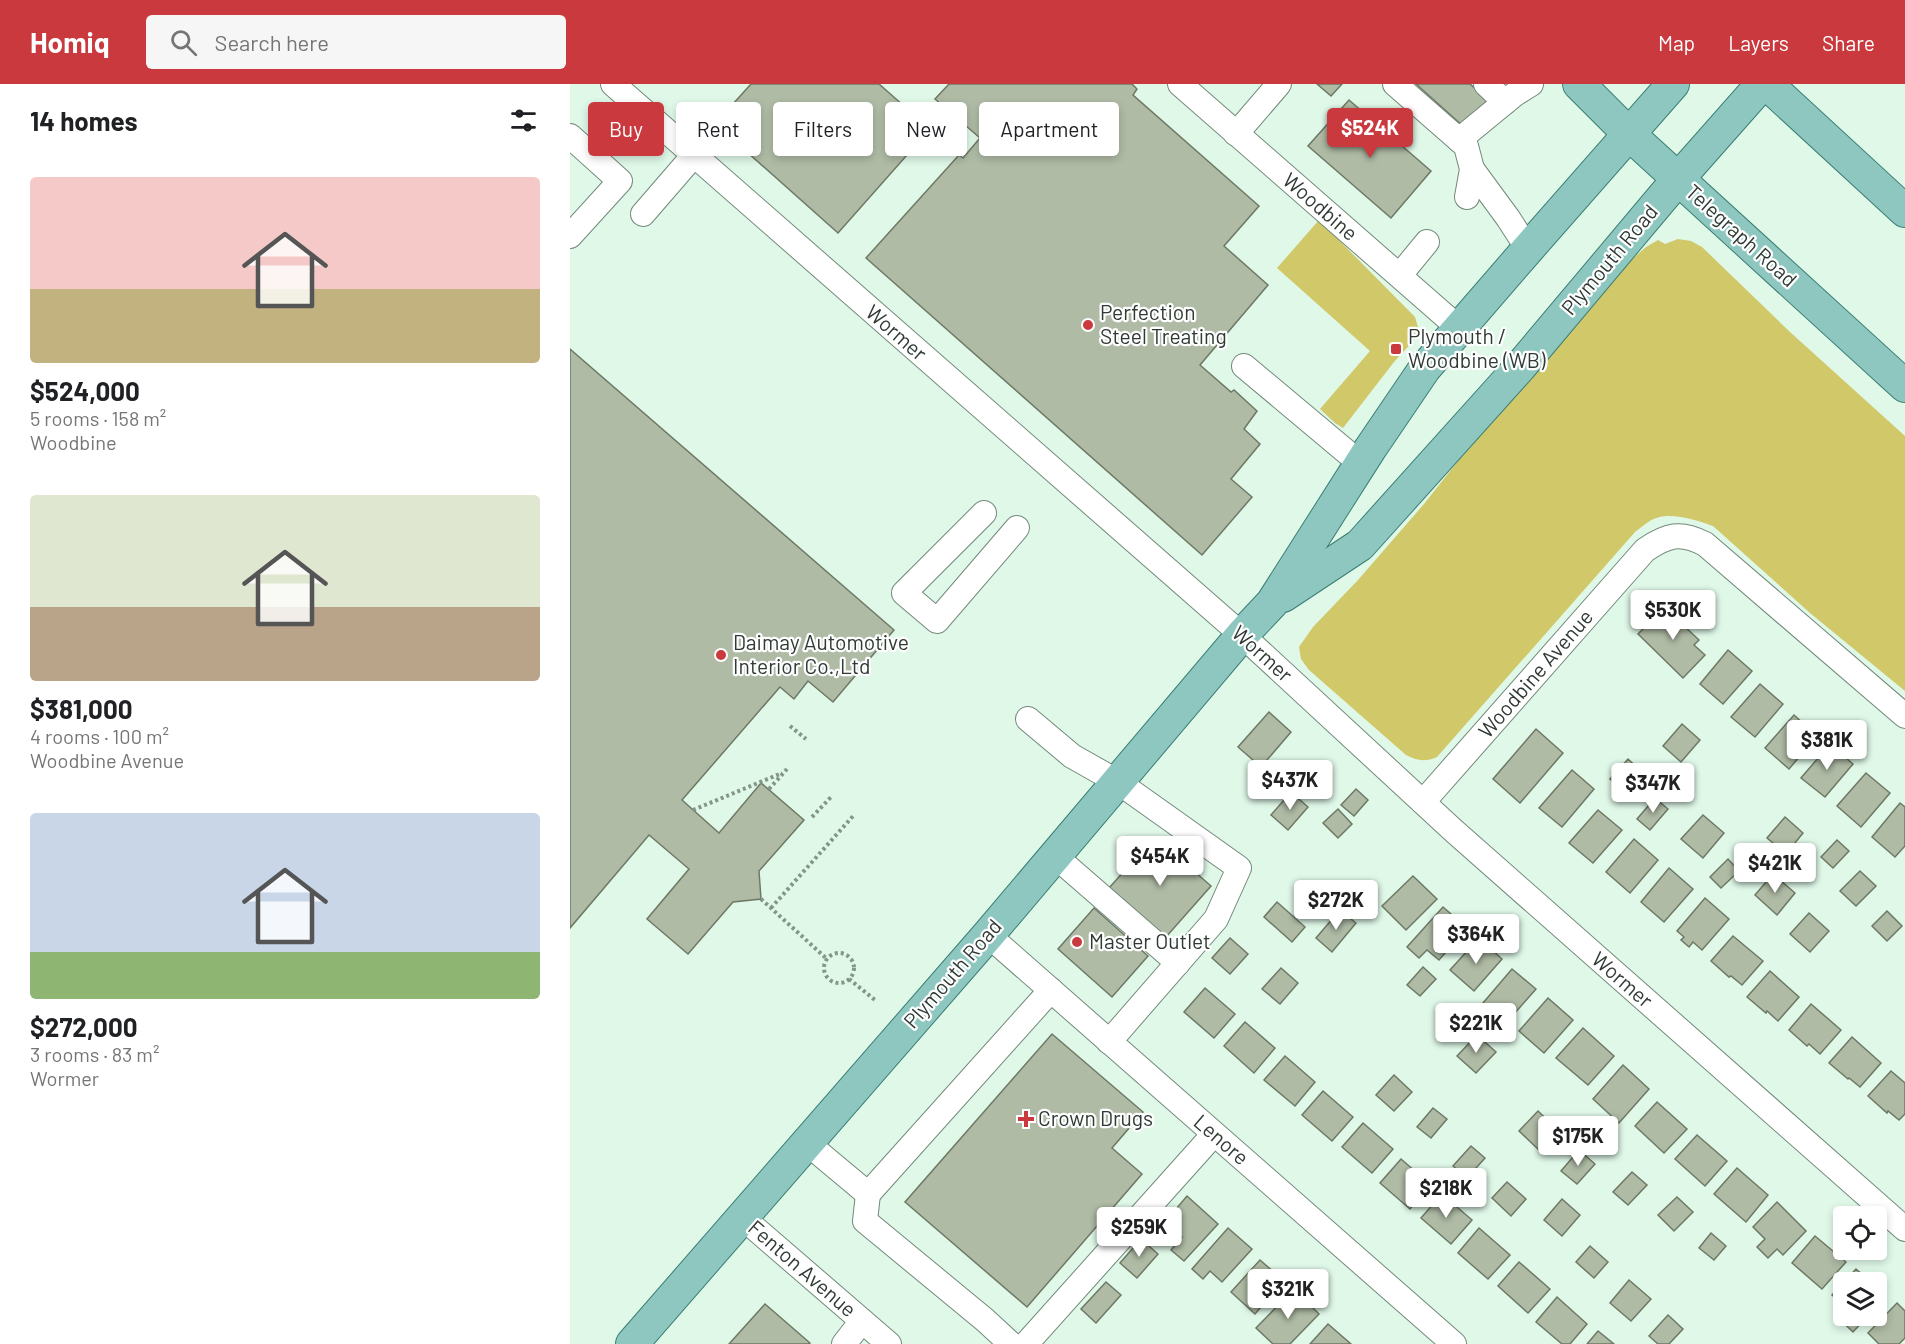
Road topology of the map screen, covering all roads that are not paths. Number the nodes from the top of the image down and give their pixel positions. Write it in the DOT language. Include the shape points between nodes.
graph roads {
  1 [pos="613,84"];
  2 [pos="1180,84"];
  3 [pos="1279,84"];
  4 [pos="1395,84"];
  5 [pos="1486,84"];
  6 [pos="1531,84"];
  7 [pos="1579,84"];
  8 [pos="1673,84"];
  9 [pos="1762,84"];
  10 [pos="1767,84"];
  11 [pos="1505,102"];
  12 [pos="1236,134"];
  13 [pos="1629,134"];
  14 [pos="570,136"];
  15 [pos="676,139"];
  16 [pos="1458,140"];
  17 [pos="693,156"];
  18 [pos="695,156"];
  19 [pos="1472,169"];
  20 [pos="1678,178"];
  21 [pos="1467,197"];
  22 [pos="1905,211"];
  23 [pos="643,214"];
  24 [pos="570,236"];
  25 [pos="1427,242"];
  26 [pos="1528,249"];
  27 [pos="1400,275"];
  28 [pos="1460,329"];
  29 [pos="1244,366"];
  30 [pos="1901,381"];
  31 [pos="1361,464"];
  32 [pos="984,513"];
  33 [pos="1017,528"];
  34 [pos="1272,603"];
  35 [pos="1242,635"];
  36 [pos="1905,716"];
  37 [pos="1028,719"];
  38 [pos="1118,782"];
  39 [pos="1424,802"];
  40 [pos="1055,856"];
  41 [pos="988,935"];
  42 [pos="1178,963"];
  43 [pos="1051,990"];
  44 [pos="1109,1042"];
  45 [pos="1214,1134"];
  46 [pos="807,1143"];
  47 [pos="867,1194"];
  48 [pos="743,1218"];
  49 [pos="1905,1229"];
  50 [pos="862,1321"];
  51 [pos="632,1344"];
  52 [pos="844,1344"];
  53 [pos="889,1344"];
  54 [pos="1011,1344"];
  55 [pos="1026,1344"];
  56 [pos="1454,1344"];
  1 -- 15 [label="street, Wormer"];
  2 -- 12 [label="street, Woodbine"];
  3 -- 12 [label="street"];
  4 -- 16 [label="street"];
  5 -- 11 [label="street"];
  6 -- 11 [label="street"];
  7 -- 13 [label="main road, Telegraph Road"];
  8 -- 13 [label="main road, Plymouth Road"];
  9 -- 20 [label="main road, Plymouth Road"];
  10 -- 22 [label="main road"];
  11 -- 16 [label="street"];
  12 -- 27 [label="street, Woodbine"];
  13 -- 20 [label="main road, Telegraph Road"];
  13 -- 26 [label="main road, Plymouth Road"];
  14 -- 24 [label="street" via="620,181"];
  16 -- 19 [label="street" via="1466,146"];
  17 -- 23 [label="street"];
  18 -- 35 [label="street, Wormer"];
  19 -- 21 [label="street"];
  19 -- 26 [label="street"];
  20 -- 30 [label="main road, Telegraph Road"];
  20 -- 34 [label="main road, Plymouth Road" via="1520,367 1360,545"];
  25 -- 27 [label="street"];
  26 -- 28 [label="main road, Plymouth Road"];
  27 -- 28 [label="street, Woodbine"];
  28 -- 31 [label="main road, Plymouth Road" via="1425,368"];
  29 -- 31 [label="street"];
  31 -- 34 [label="main road, Plymouth Road"];
  32 -- 33 [label="street" via="904,593 937,621"];
  34 -- 35 [label="main road, Plymouth Road"];
  35 -- 38 [label="main road, Plymouth Road"];
  35 -- 39 [label="street, Wormer"];
  36 -- 39 [label="street, Woodbine Avenue" via="1705,544 1678,535 1660,539 1645,550"];
  37 -- 38 [label="street" via="1072,756"];
  38 -- 40 [label="main road, Plymouth Road"];
  38 -- 42 [label="street" via="1239,868 1216,918"];
  39 -- 49 [label="street, Wormer"];
  40 -- 41 [label="main road, Plymouth Road"];
  40 -- 42 [label="street"];
  41 -- 43 [label="street, Lenore"];
  41 -- 46 [label="main road, Plymouth Road"];
  42 -- 44 [label="street"];
  43 -- 44 [label="street, Lenore"];
  43 -- 47 [label="street"];
  44 -- 45 [label="street, Lenore"];
  45 -- 55 [label="street"];
  45 -- 56 [label="street, Lenore"];
  46 -- 47 [label="street"];
  46 -- 48 [label="main road, Plymouth Road"];
  47 -- 54 [label="street" via="865,1221"];
  48 -- 50 [label="street, Fenton Avenue"];
  48 -- 51 [label="main road, Plymouth Road"];
  50 -- 52 [label="street"];
  50 -- 53 [label="street, Fenton Avenue"];
}
